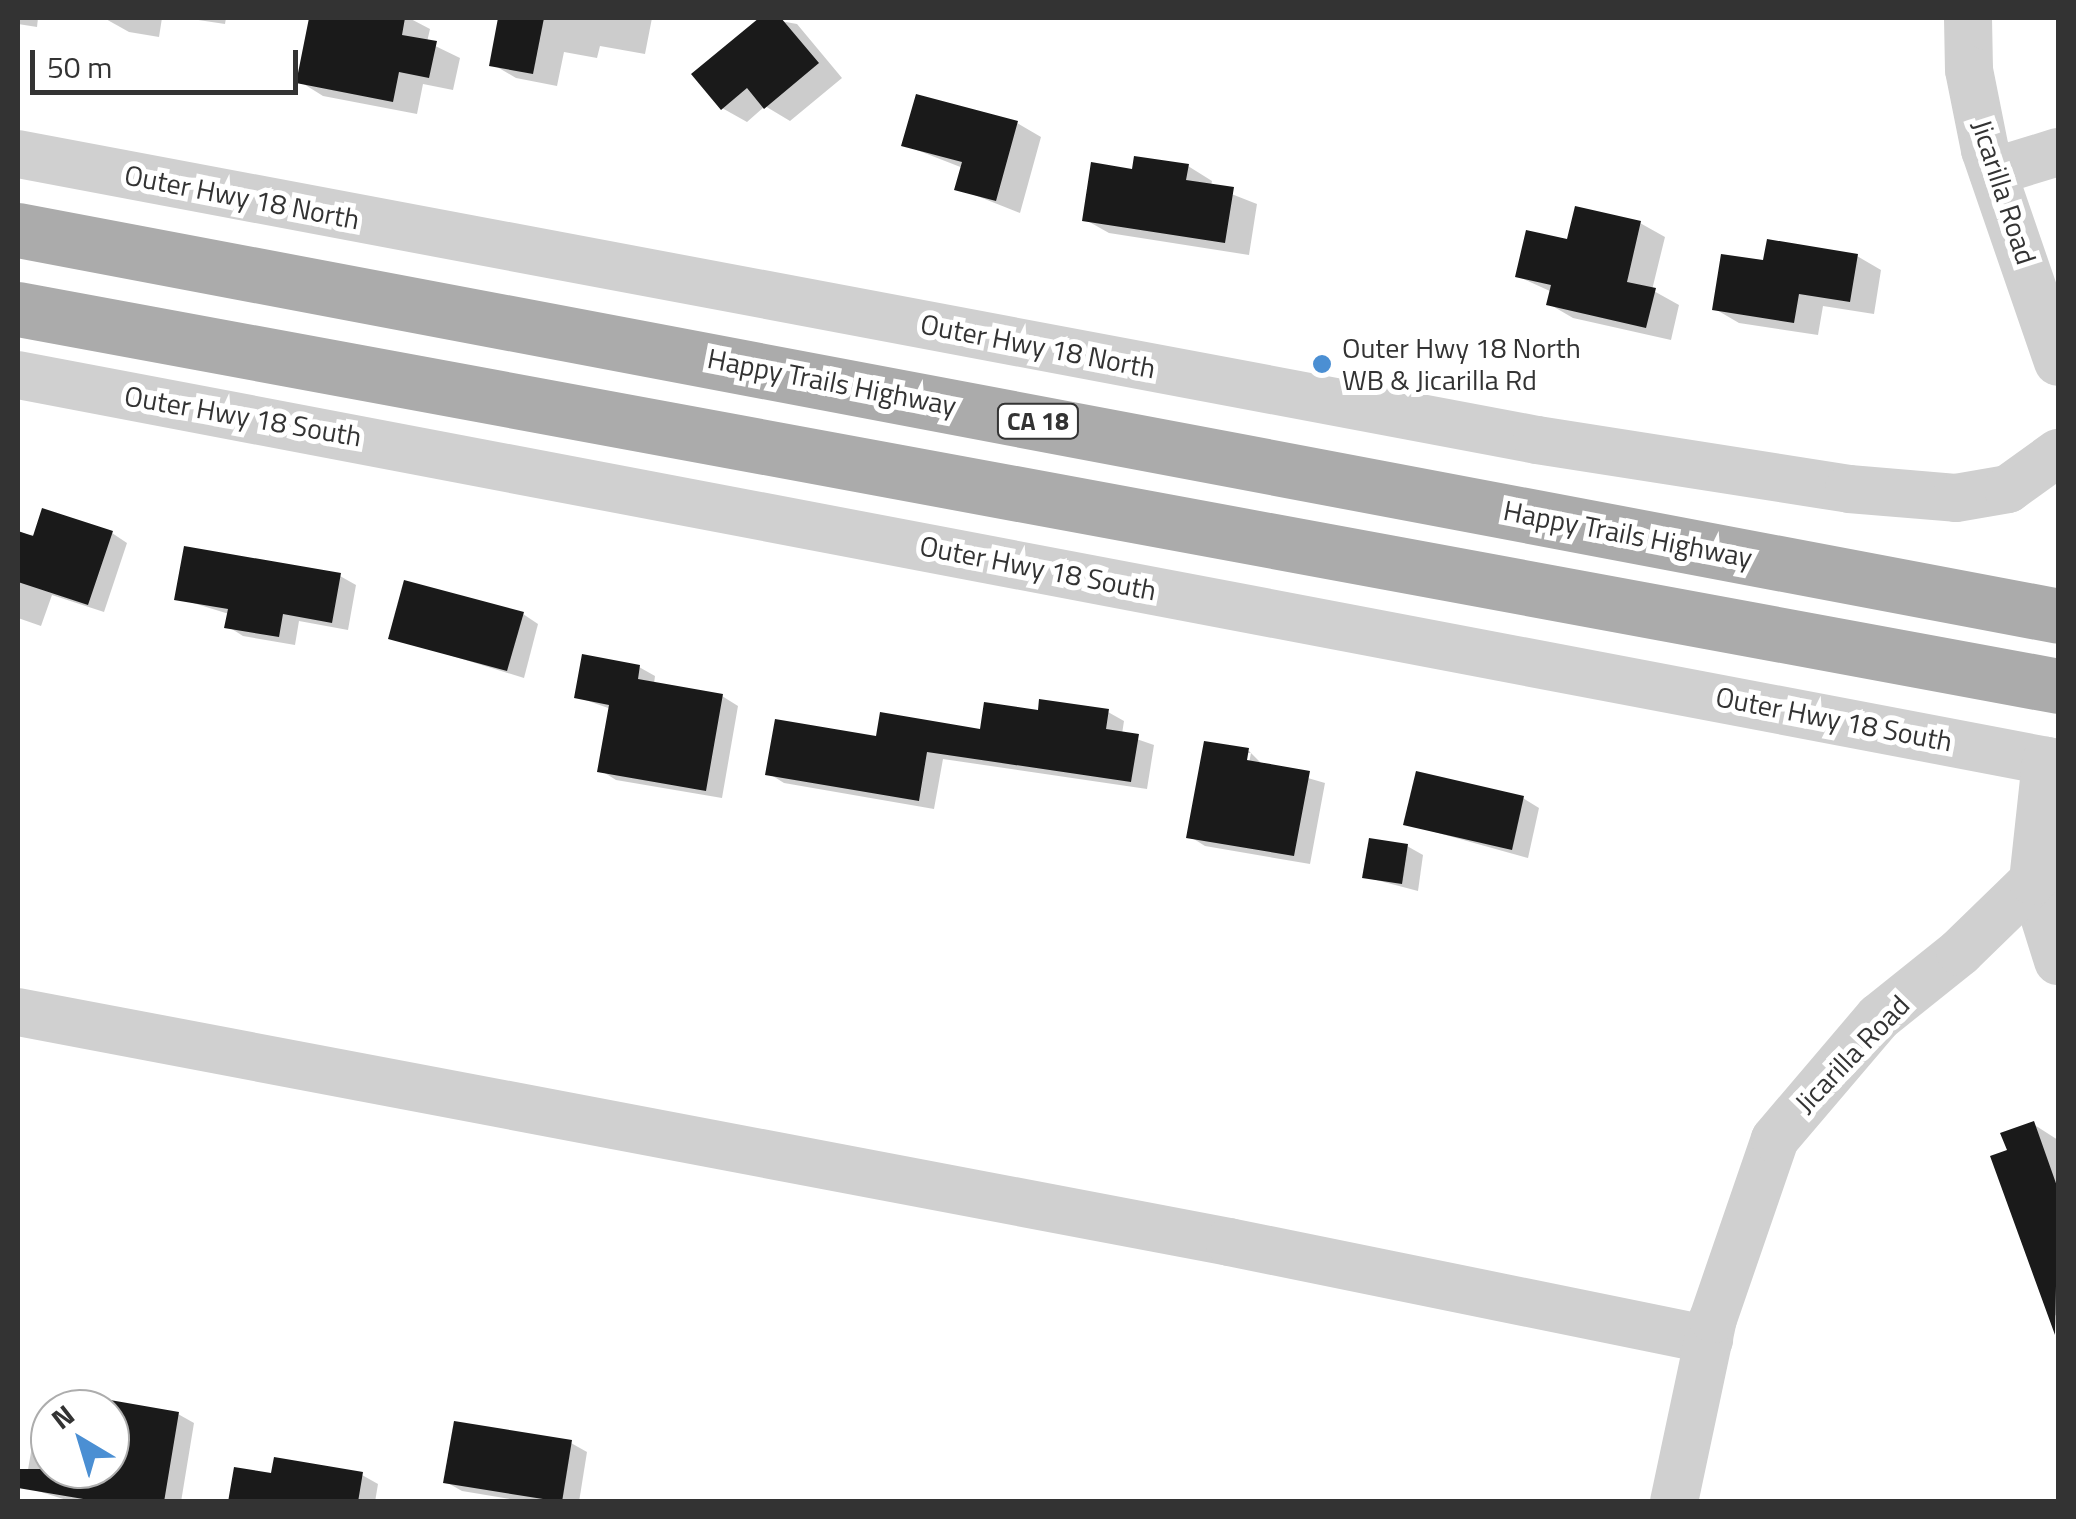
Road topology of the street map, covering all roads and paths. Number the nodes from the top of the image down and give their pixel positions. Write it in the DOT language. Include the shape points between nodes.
graph roads {
  1 [pos="1968,18"];
  2 [pos="2058,152"];
  3 [pos="18,154"];
  4 [pos="1993,172"];
  5 [pos="18,230"];
  6 [pos="18,309"];
  7 [pos="2058,362"];
  8 [pos="18,375"];
  9 [pos="2057,457"];
  10 [pos="2058,616"];
  11 [pos="2058,686"];
  12 [pos="2052,762"];
  13 [pos="2033,880"];
  14 [pos="2058,961"];
  15 [pos="18,1012"];
  16 [pos="1709,1340"];
  17 [pos="1674,1502"];
  1 -- 4 [label="street, Jicarilla Road" via="1970,70"];
  2 -- 4 [label="street"];
  3 -- 9 [label="street, Outer Hwy 18 North" via="1537,440 1849,490 1956,498 2008,490"];
  4 -- 7 [label="street, Jicarilla Road"];
  5 -- 10 [label="main road, Happy Trails Highway / CA 18"];
  6 -- 11 [label="main road"];
  8 -- 12 [label="street, Outer Hwy 18 South"];
  12 -- 13 [label="street"];
  13 -- 14 [label="street"];
  13 -- 16 [label="street, Jicarilla Road" via="1960,952 1879,1016 1775,1139"];
  15 -- 16 [label="street"];
  16 -- 17 [label="street, Jicarilla Road"];
}
